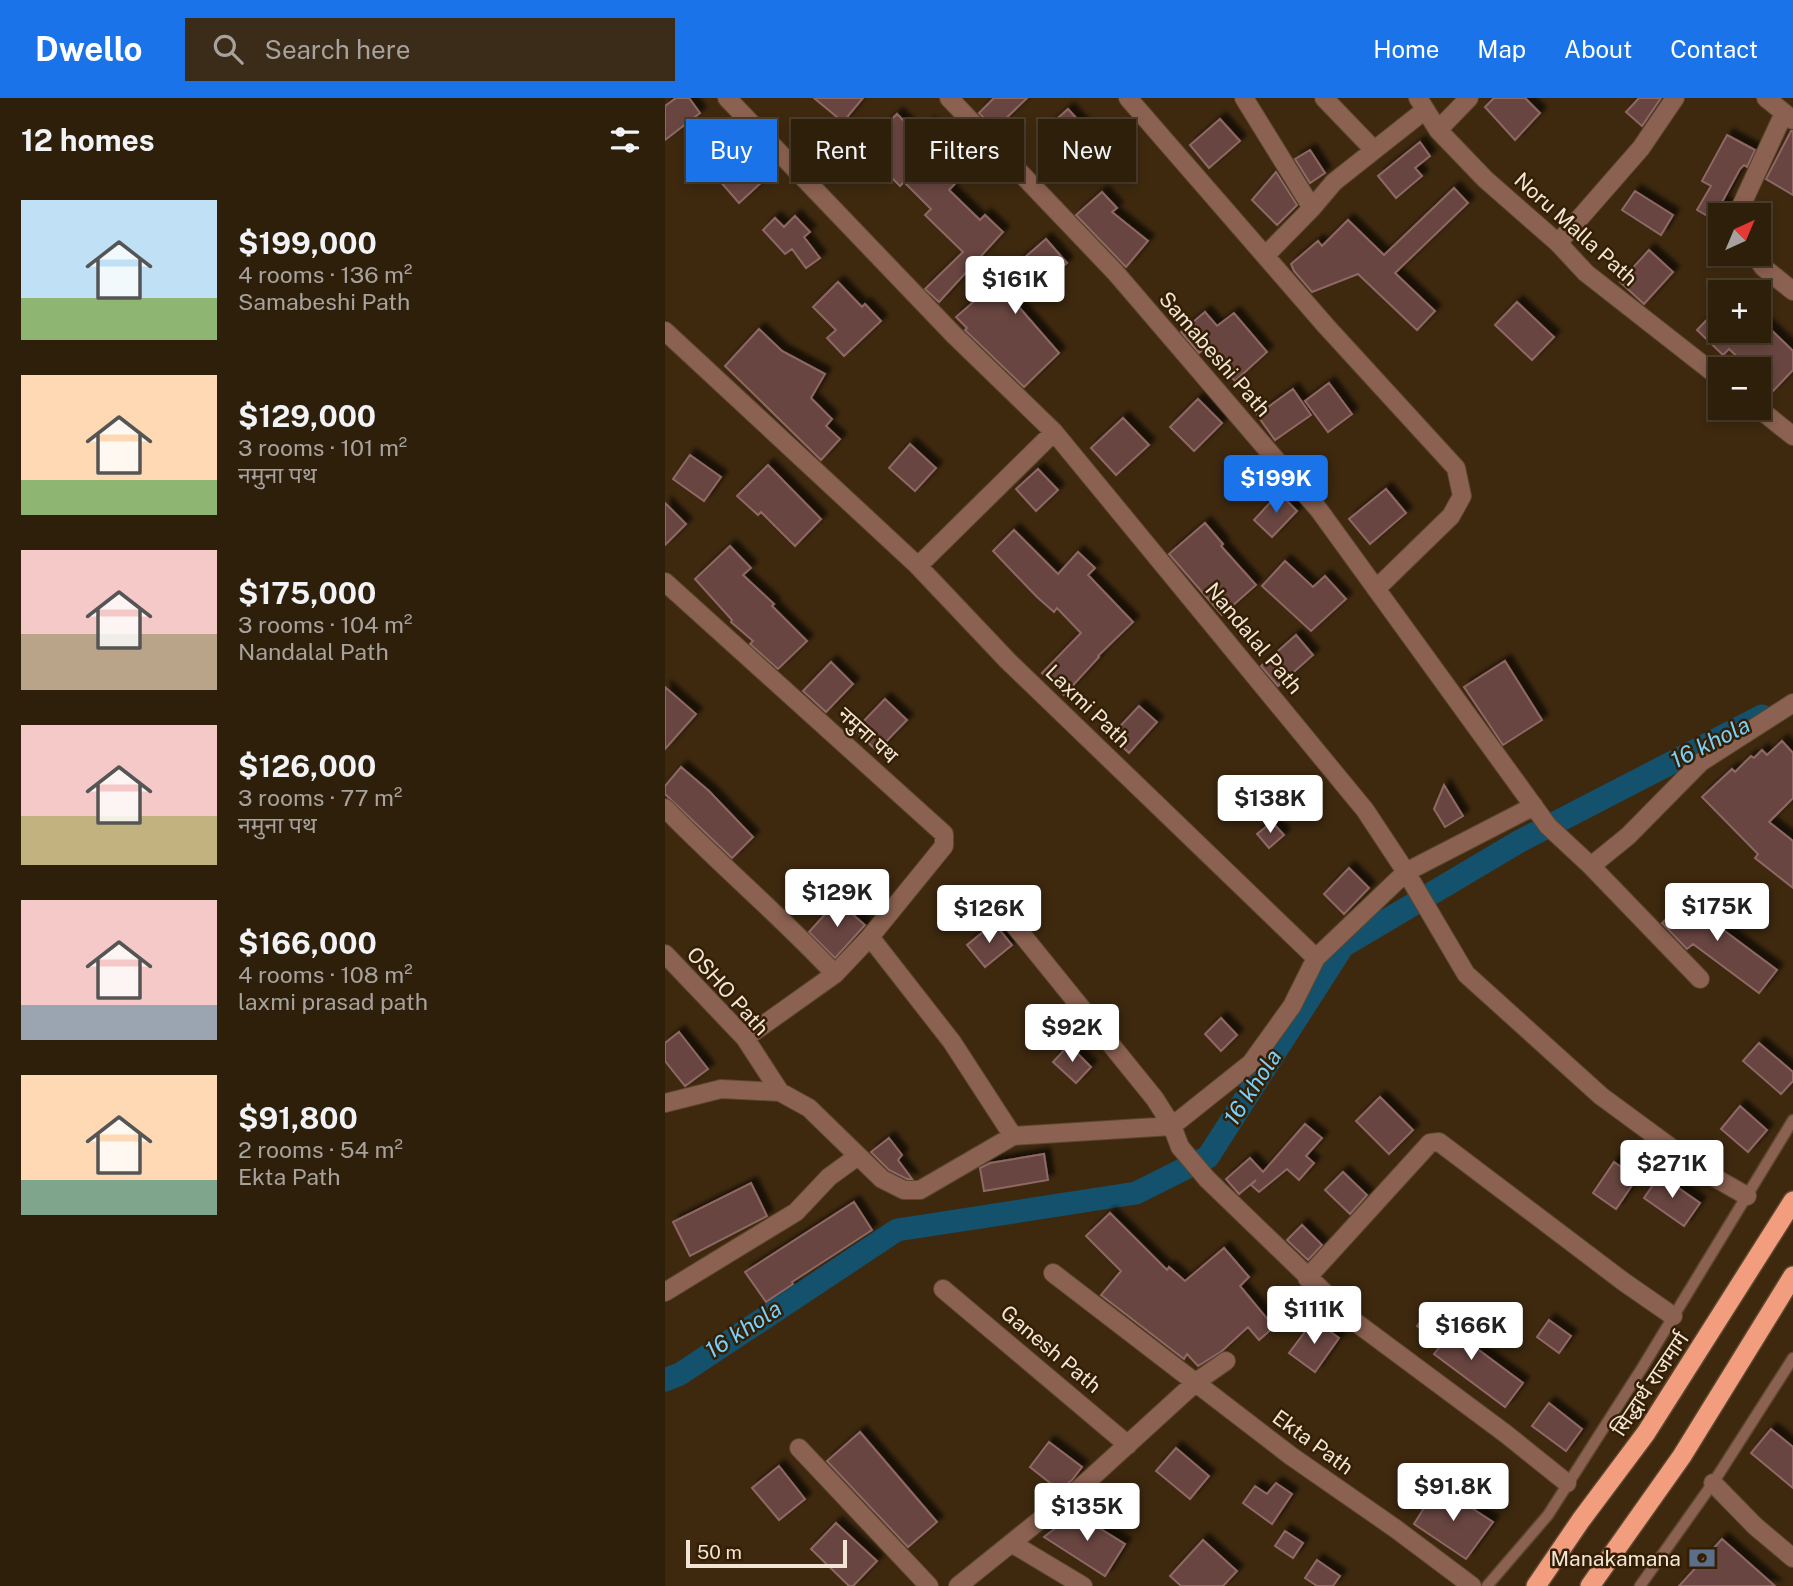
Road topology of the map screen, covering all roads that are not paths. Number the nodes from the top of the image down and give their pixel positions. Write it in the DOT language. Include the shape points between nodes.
graph roads {
  1 [pos="727,98"];
  2 [pos="949,98"];
  3 [pos="1128,98"];
  4 [pos="1244,98"];
  5 [pos="1324,98"];
  6 [pos="1469,98"];
  7 [pos="1675,98"];
  8 [pos="1766,98"];
  9 [pos="1421,104"];
  10 [pos="1789,117"];
  11 [pos="1438,130"];
  12 [pos="1374,150"];
  13 [pos="1743,203"];
  14 [pos="1312,208"];
  15 [pos="1558,243"];
  16 [pos="1266,255"];
  17 [pos="1762,266"];
  18 [pos="1793,291"];
  19 [pos="665,331"];
  20 [pos="1708,370"];
  21 [pos="1771,418"];
  22 [pos="1054,432"];
  23 [pos="1793,436"];
  24 [pos="918,566"];
  25 [pos="665,582"];
  26 [pos="1376,590"];
  27 [pos="1793,703"];
  28 [pos="1534,806"];
  29 [pos="665,808"];
  30 [pos="1591,866"];
  31 [pos="1406,872"];
  32 [pos="1010,921"];
  33 [pos="870,937"];
  34 [pos="665,954"];
  35 [pos="1316,958"];
  36 [pos="835,974"];
  37 [pos="1700,979"];
  38 [pos="745,1038"];
  39 [pos="780,1092"];
  40 [pos="665,1103"];
  41 [pos="1793,1120"];
  42 [pos="1172,1126"];
  43 [pos="1013,1136"];
  44 [pos="858,1156"];
  45 [pos="1747,1196"];
  46 [pos="1793,1201"];
  47 [pos="1053,1273"];
  48 [pos="1793,1276"];
  49 [pos="1307,1279"];
  50 [pos="943,1289"];
  51 [pos="665,1292"];
  52 [pos="1673,1316"];
  53 [pos="1793,1358"];
  54 [pos="1226,1361"];
  55 [pos="1196,1382"];
  56 [pos="1128,1445"];
  57 [pos="799,1448"];
  58 [pos="1567,1483"];
  59 [pos="1713,1483"];
  60 [pos="1013,1544"];
  61 [pos="1793,1558"];
  62 [pos="929,1586"];
  63 [pos="958,1586"];
  64 [pos="1083,1586"];
  65 [pos="1472,1586"];
  66 [pos="1486,1586"];
  67 [pos="1537,1586"];
  68 [pos="1590,1586"];
  69 [pos="1640,1586"];
  1 -- 22 [label="street, Nandalal Path" via="954,335"];
  2 -- 26 [label="street, Samabeshi Path" via="1115,272 1319,510"];
  3 -- 16 [label="street"];
  4 -- 14 [label="street"];
  5 -- 12 [label="street"];
  6 -- 11 [label="street"];
  7 -- 15 [label="street" via="1641,148"];
  8 -- 10 [label="street"];
  9 -- 11 [label="street, Noru Malla Path"];
  9 -- 12 [label="street"];
  10 -- 13 [label="street"];
  11 -- 15 [label="street, Noru Malla Path"];
  12 -- 14 [label="street" via="1334,182"];
  14 -- 16 [label="street"];
  15 -- 20 [label="street, Noru Malla Path" via="1586,273"];
  16 -- 26 [label="street" via="1457,468 1462,496 1451,516"];
  17 -- 18 [label="street"];
  19 -- 24 [label="street, Laxmi Path"];
  21 -- 23 [label="street"];
  22 -- 24 [label="street"];
  22 -- 31 [label="street, Nandalal Path" via="1365,810"];
  24 -- 35 [label="street, Laxmi Path" via="1008,661"];
  25 -- 33 [label="street, नमुना पथ" via="944,834 944,846"];
  26 -- 28 [label="street, Samabeshi Path"];
  27 -- 30 [label="street" via="1701,762 1628,836"];
  28 -- 30 [label="street, Samabeshi Path" via="1548,826"];
  28 -- 31 [label="street"];
  29 -- 36 [label="street"];
  30 -- 37 [label="street, Samabeshi Path"];
  31 -- 35 [label="street"];
  31 -- 45 [label="street, Nandalal Path" via="1466,974 1601,1096 1703,1171"];
  32 -- 42 [label="street" via="1156,1098"];
  33 -- 36 [label="street, नमुना पथ"];
  33 -- 43 [label="street" via="952,1042"];
  34 -- 38 [label="street, OSHO Path"];
  35 -- 42 [label="street" via="1292,1006 1251,1063"];
  36 -- 38 [label="street, नमुना पथ"];
  38 -- 39 [label="street, OSHO Path"];
  39 -- 40 [label="street" via="721,1088"];
  39 -- 44 [label="street" via="809,1108"];
  41 -- 45 [label="lane"];
  42 -- 43 [label="street"];
  42 -- 49 [label="street" via="1181,1147 1207,1180"];
  43 -- 44 [label="street" via="920,1190 904,1190 882,1179"];
  44 -- 51 [label="street" via="829,1177 796,1212"];
  45 -- 52 [label="lane"];
  46 -- 67 [label="highway, सिद्धार्थ राजमार्ग" via="1646,1433"];
  47 -- 55 [label="street, Ekta Path"];
  48 -- 68 [label="highway" via="1682,1456"];
  49 -- 52 [label="street" via="1430,1143 1439,1142"];
  49 -- 58 [label="street" via="1354,1321"];
  50 -- 56 [label="street, Ganesh Path"];
  52 -- 58 [label="lane"];
  53 -- 59 [label="lane"];
  54 -- 55 [label="street"];
  55 -- 56 [label="street"];
  55 -- 65 [label="street, Ekta Path"];
  56 -- 60 [label="street"];
  57 -- 62 [label="street"];
  58 -- 66 [label="lane" via="1548,1515"];
  59 -- 61 [label="street"];
  59 -- 69 [label="lane"];
  60 -- 63 [label="street"];
  60 -- 64 [label="street"];
}
